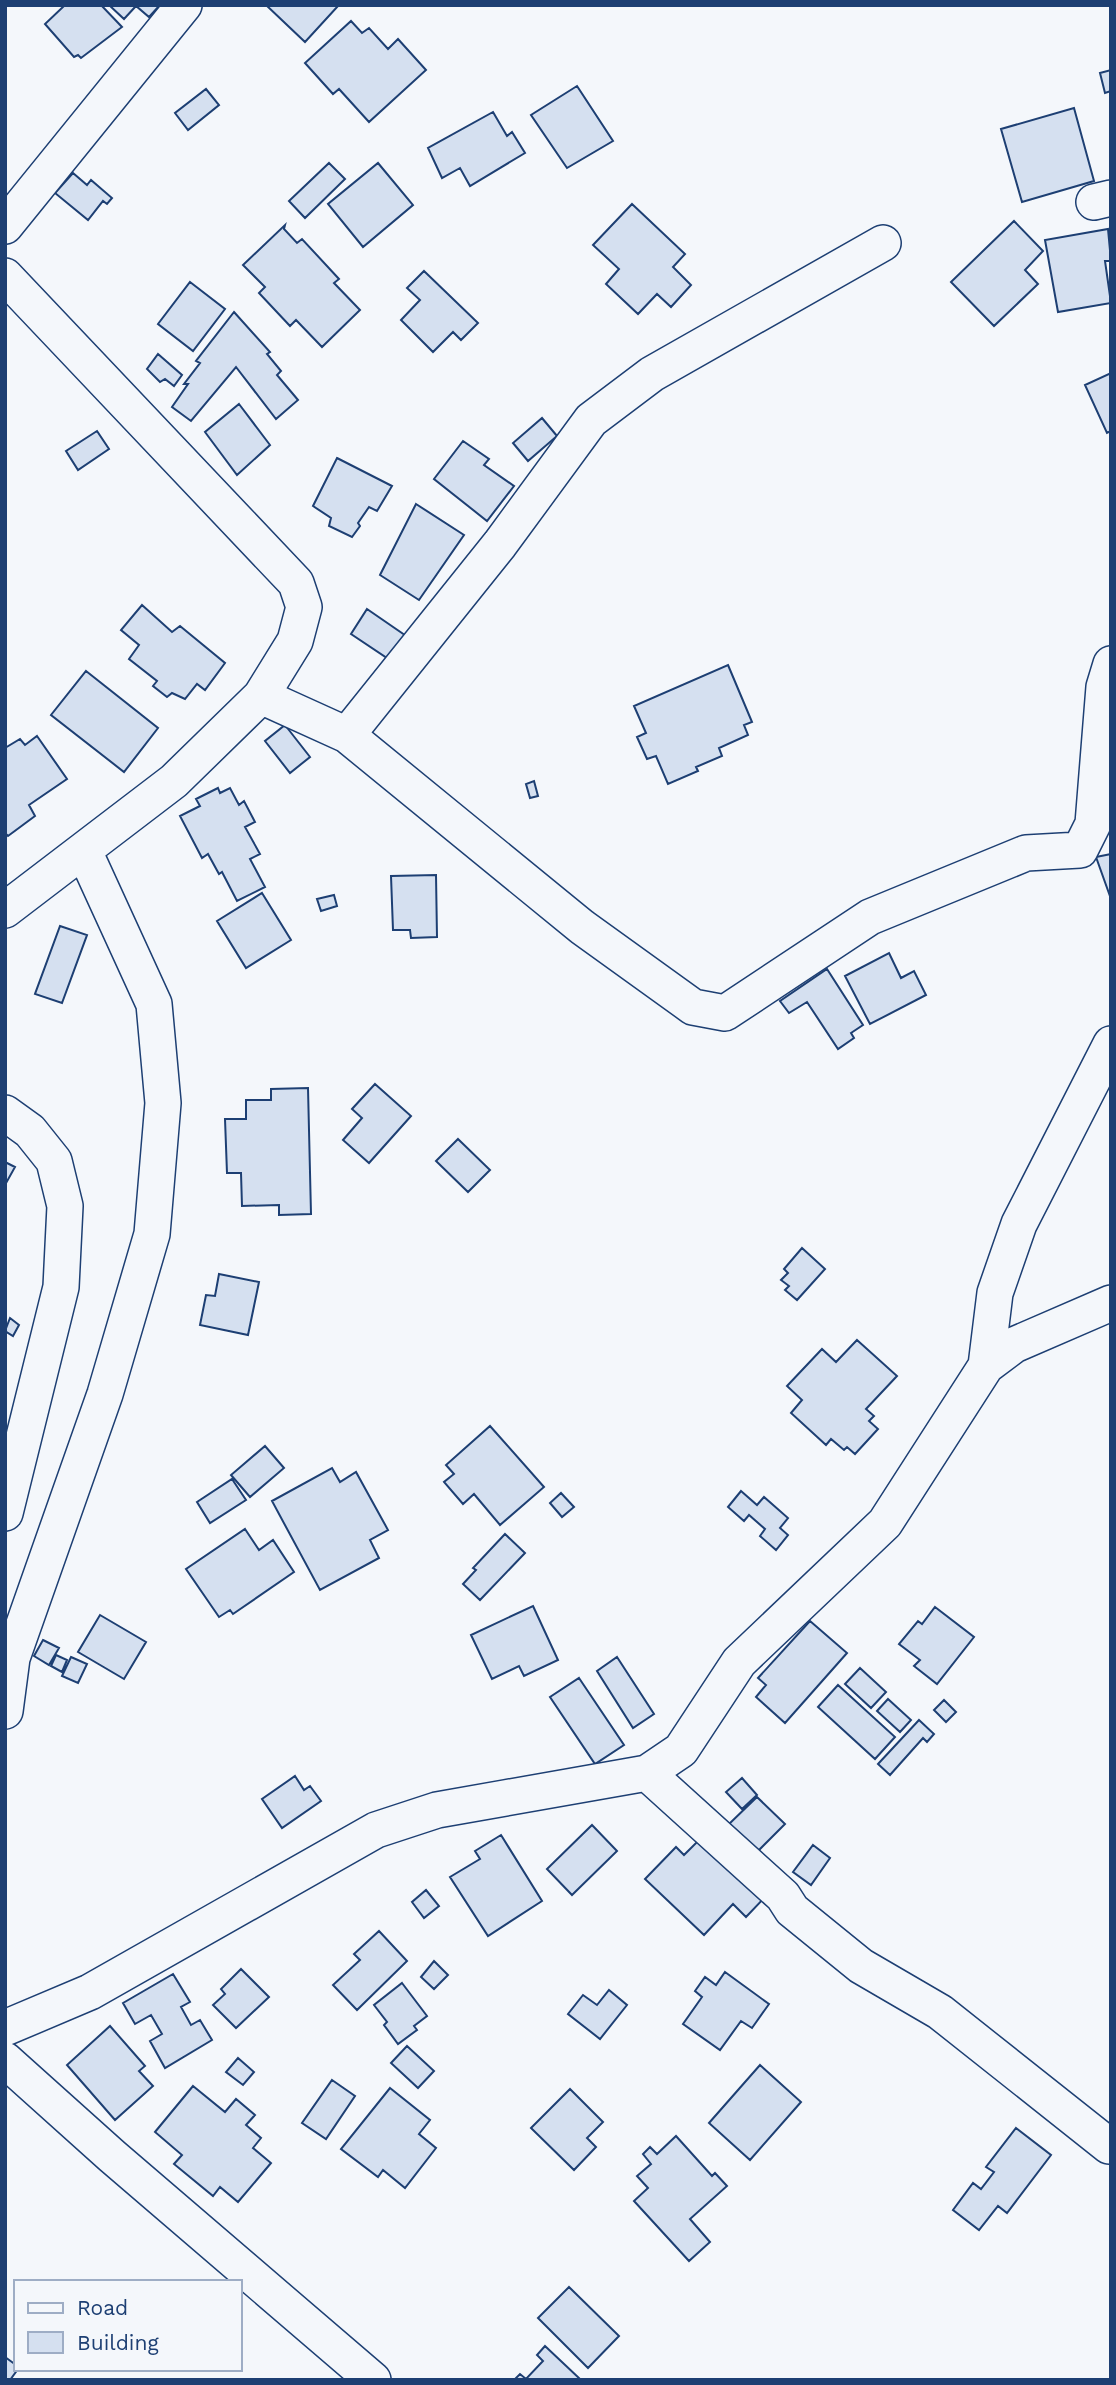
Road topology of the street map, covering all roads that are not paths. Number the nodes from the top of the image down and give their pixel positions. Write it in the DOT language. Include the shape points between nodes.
graph roads {
  1 [pos="184,5"];
  2 [pos="5,226"];
  3 [pos="883,243"];
  4 [pos="5,276"];
  5 [pos="1111,664"];
  6 [pos="261,696"];
  7 [pos="347,735"];
  8 [pos="84,850"];
  9 [pos="5,910"];
  10 [pos="1111,1044"];
  11 [pos="5,1113"];
  12 [pos="1111,1303"];
  13 [pos="986,1366"];
  14 [pos="5,1513"];
  15 [pos="9,1643"];
  16 [pos="5,1711"];
  17 [pos="647,1773"];
  18 [pos="5,2028"];
  19 [pos="5,2060"];
  20 [pos="1109,2146"];
  21 [pos="373,2380"];
  1 -- 2 [label="street"];
  3 -- 7 [label="street" via="652,374 591,420 500,544"];
  4 -- 6 [label="street" via="296,583 304,607 295,641"];
  5 -- 7 [label="street" via="1104,687 1093,824 1080,850 1026,853 870,917 725,1013 692,1007 582,927"];
  6 -- 7 [label="street"];
  6 -- 8 [label="street" via="174,781"];
  8 -- 9 [label="street"];
  8 -- 15 [label="street" via="155,1004 163,1103 152,1234 105,1394"];
  10 -- 13 [label="street" via="1019,1224 995,1293"];
  11 -- 14 [label="street" via="30,1131 54,1161 65,1206 61,1287"];
  12 -- 13 [label="street" via="1014,1345"];
  13 -- 17 [label="street" via="885,1523 739,1662 681,1751"];
  15 -- 16 [label="street"];
  17 -- 18 [label="street" via="437,1810 376,1830 90,1992"];
  17 -- 20 [label="street" via="783,1896 792,1910 861,1966 940,2012"];
  19 -- 21 [label="street"];
}
